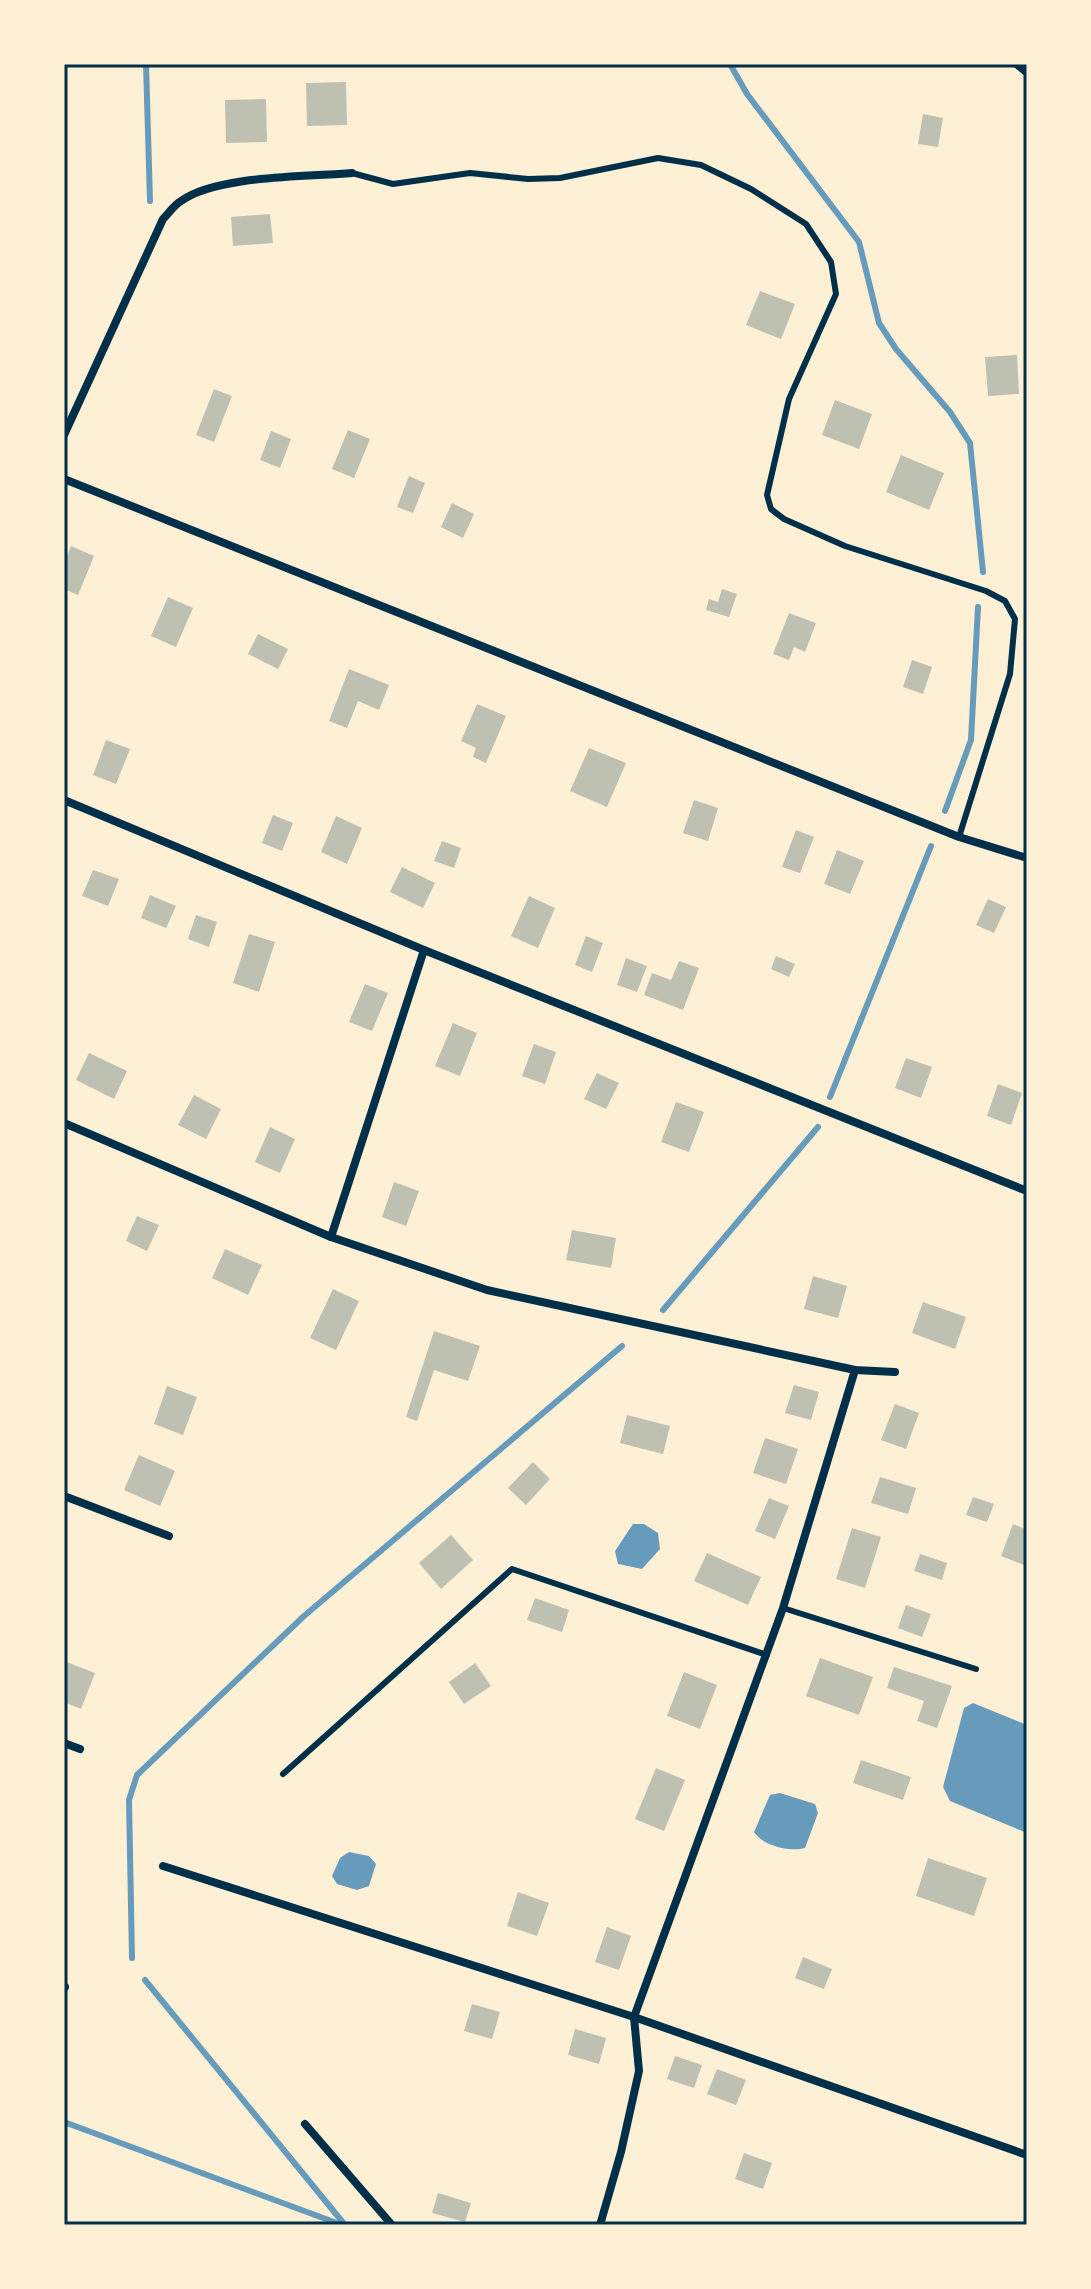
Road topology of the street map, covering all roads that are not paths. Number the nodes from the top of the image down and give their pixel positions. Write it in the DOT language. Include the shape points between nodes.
graph roads {
  1 [pos="1015,64"];
  2 [pos="1027,74"];
  3 [pos="352,173"];
  4 [pos="64,435"];
  5 [pos="64,479"];
  6 [pos="64,800"];
  7 [pos="959,837"];
  8 [pos="1027,858"];
  9 [pos="424,950"];
  10 [pos="64,1123"];
  11 [pos="1027,1191"];
  12 [pos="331,1237"];
  13 [pos="855,1370"];
  14 [pos="895,1372"];
  15 [pos="64,1496"];
  16 [pos="169,1536"];
  17 [pos="783,1608"];
  18 [pos="767,1655"];
  19 [pos="976,1669"];
  20 [pos="64,1743"];
  21 [pos="80,1749"];
  22 [pos="283,1774"];
  23 [pos="163,1866"];
  24 [pos="634,2017"];
  25 [pos="305,2124"];
  26 [pos="1027,2155"];
  27 [pos="392,2225"];
  28 [pos="600,2225"];
  1 -- 2 [label="lane"];
  3 -- 4 [label="street" via="236,182 180,201 163,219"];
  3 -- 7 [label="lane" via="393,184 470,173 560,178 658,158 701,165 806,224 831,262 836,294 789,399 767,495 771,509 845,546 986,591 1005,601 1015,619 1010,674"];
  5 -- 7 [label="street"];
  6 -- 9 [label="street"];
  7 -- 8 [label="street"];
  9 -- 11 [label="street"];
  9 -- 12 [label="street"];
  10 -- 12 [label="street"];
  12 -- 13 [label="street" via="487,1290"];
  13 -- 14 [label="street"];
  13 -- 17 [label="street"];
  15 -- 16 [label="street"];
  17 -- 18 [label="street"];
  17 -- 19 [label="lane"];
  18 -- 22 [label="lane" via="512,1569"];
  18 -- 24 [label="street"];
  20 -- 21 [label="street"];
  23 -- 24 [label="street"];
  24 -- 26 [label="street"];
  24 -- 28 [label="street" via="639,2071"];
  25 -- 27 [label="street"];
}
